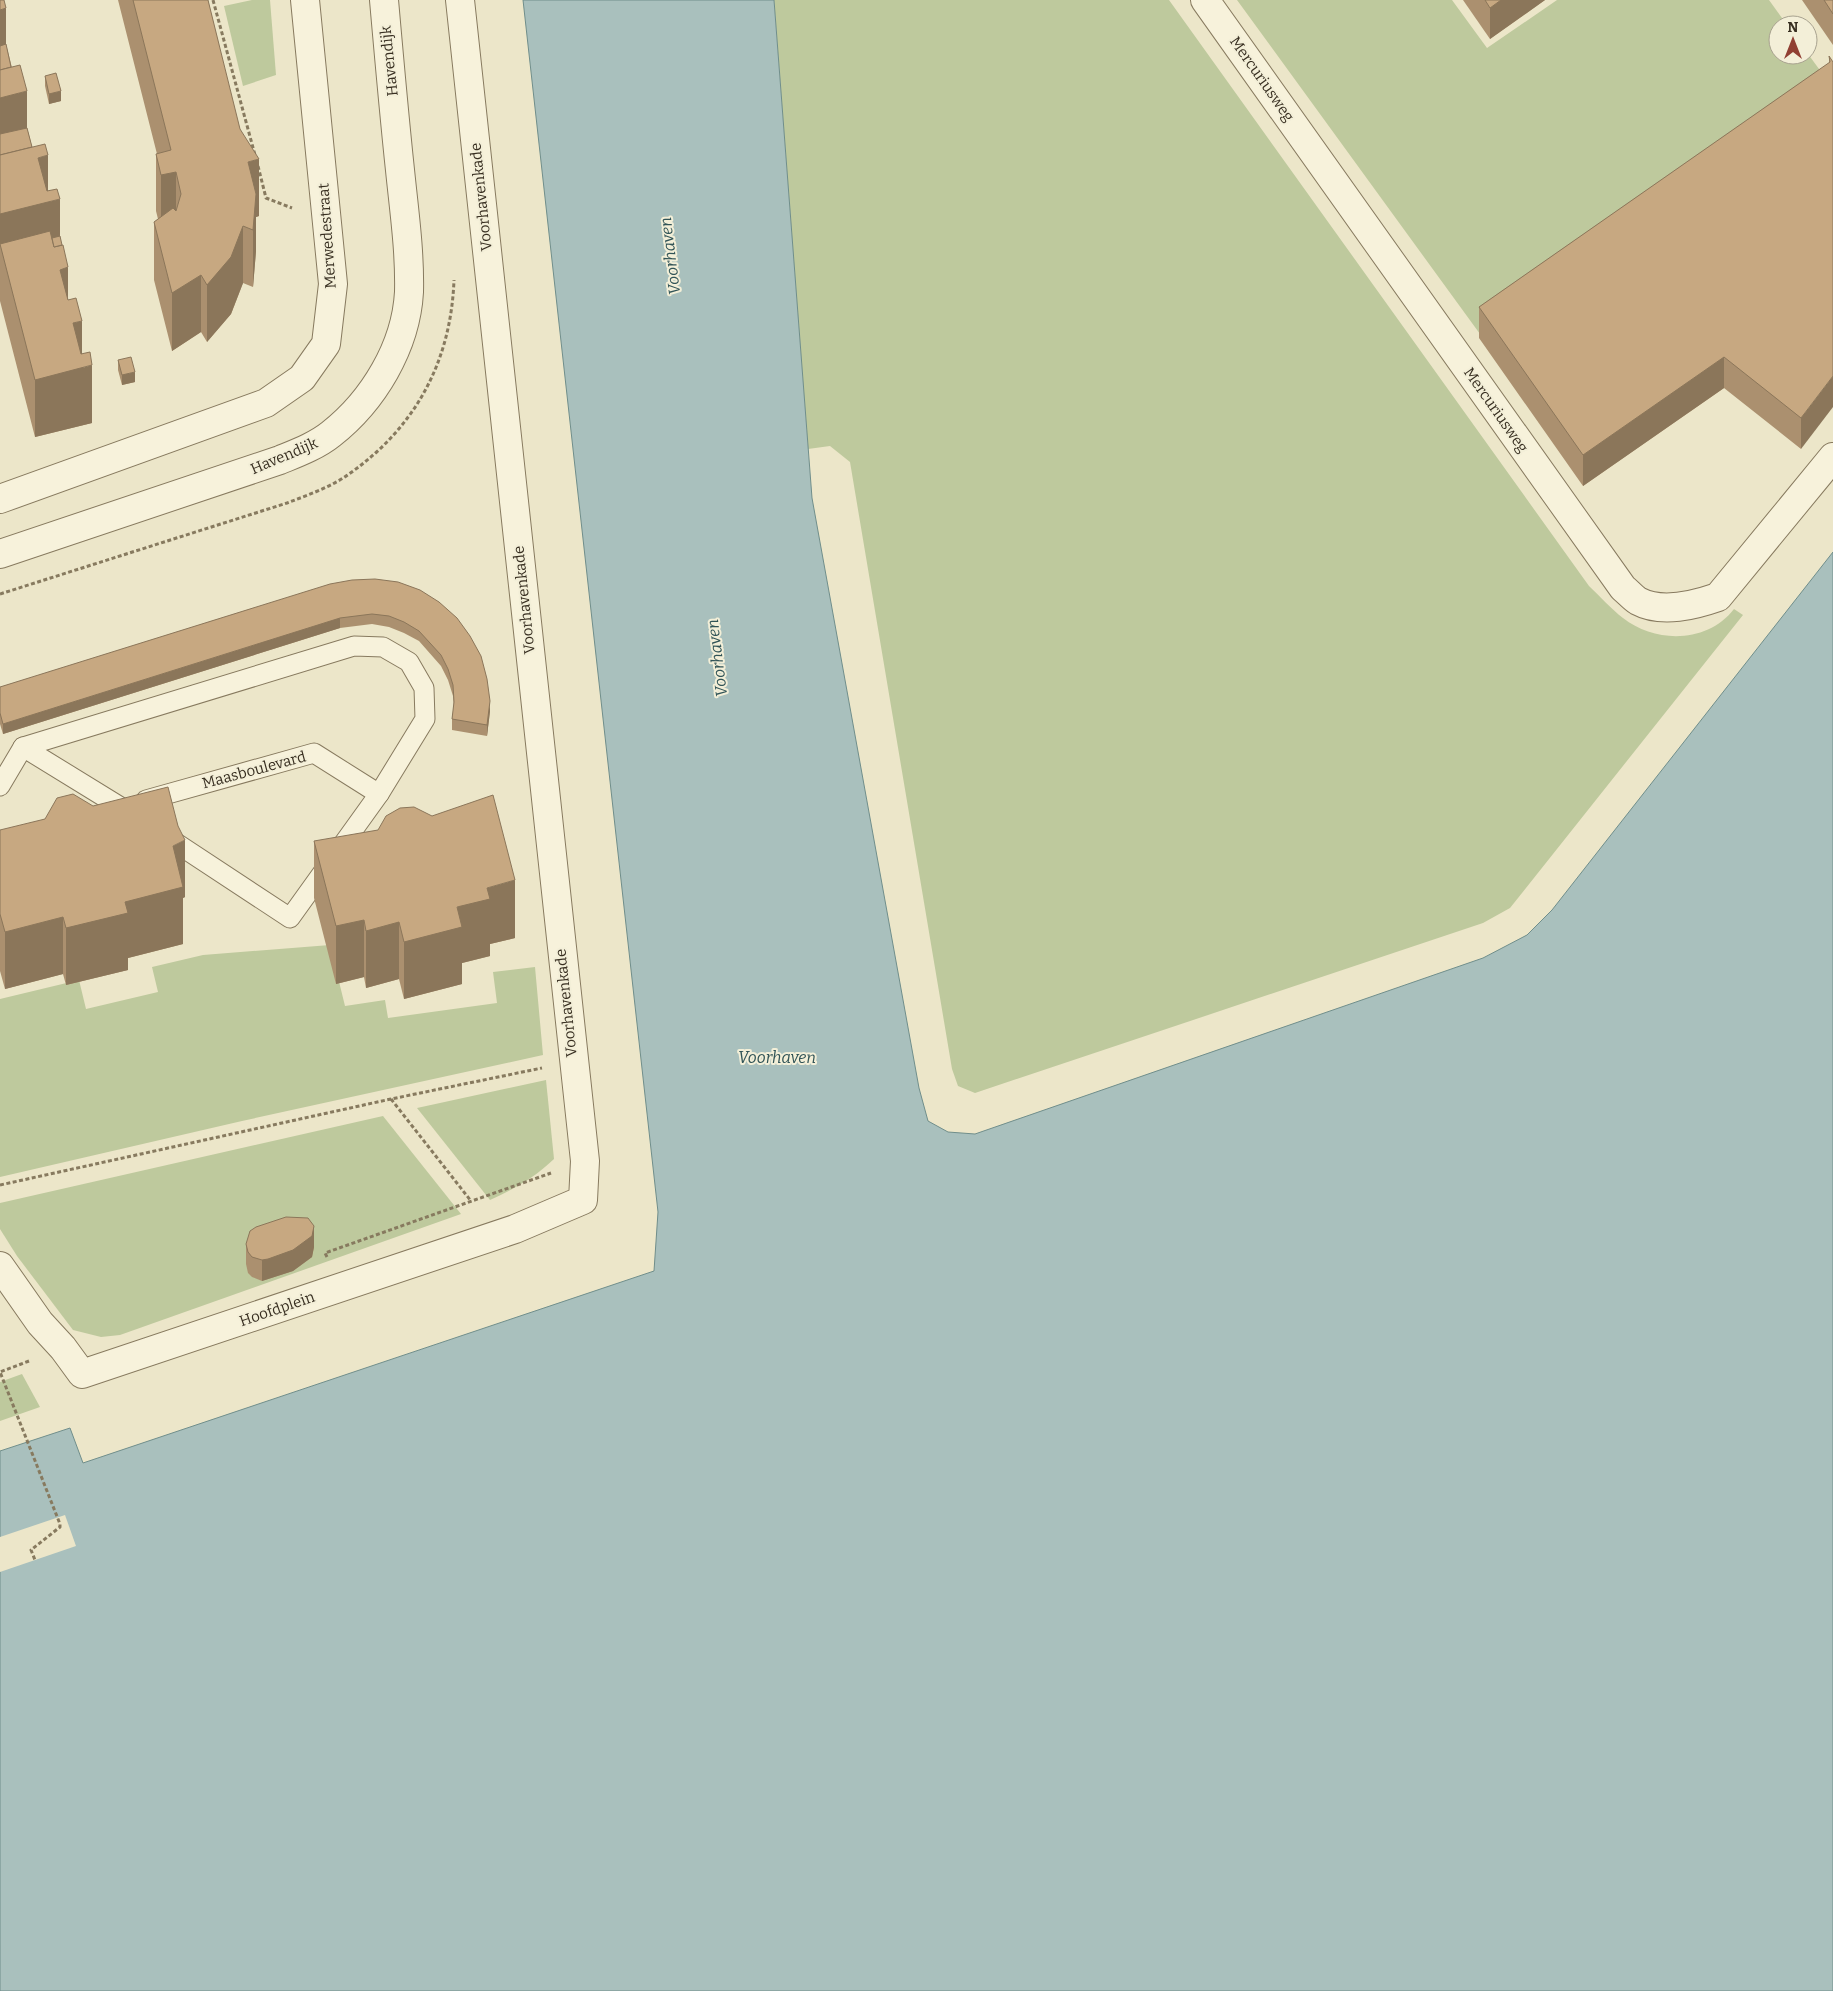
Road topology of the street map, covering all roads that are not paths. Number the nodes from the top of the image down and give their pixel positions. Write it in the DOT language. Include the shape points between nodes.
graph roads {
  1 [pos="305,0"];
  2 [pos="384,0"];
  3 [pos="460,0"];
  4 [pos="1205,0"];
  5 [pos="1833,457"];
  6 [pos="0,498"];
  7 [pos="0,554"];
  8 [pos="23,747"];
  9 [pos="0,786"];
  10 [pos="378,794"];
  11 [pos="121,806"];
  12 [pos="583,1200"];
  13 [pos="3,1276"];
  1 -- 6 [label="street, Merwedestraat" via="333,284 326,344 302,378 266,403"];
  2 -- 7 [label="street, Havendijk" via="406,231 408,293 391,359 368,396 330,435 298,453"];
  3 -- 12 [label="street, Voorhavenkade" via="584,1161"];
  4 -- 5 [label="street, Mercuriusweg" via="1623,588 1639,602 1661,607 1691,606 1718,597"];
  8 -- 9 [label="lane"];
  8 -- 10 [label="lane" via="354,646 383,647 409,662 424,688 425,719"];
  8 -- 11 [label="lane"];
  10 -- 11 [label="lane, Maasboulevard" via="314,753"];
  10 -- 11 [label="lane" via="290,918"];
  12 -- 13 [label="street, Hoofdplein" via="515,1229 82,1374"];
}
